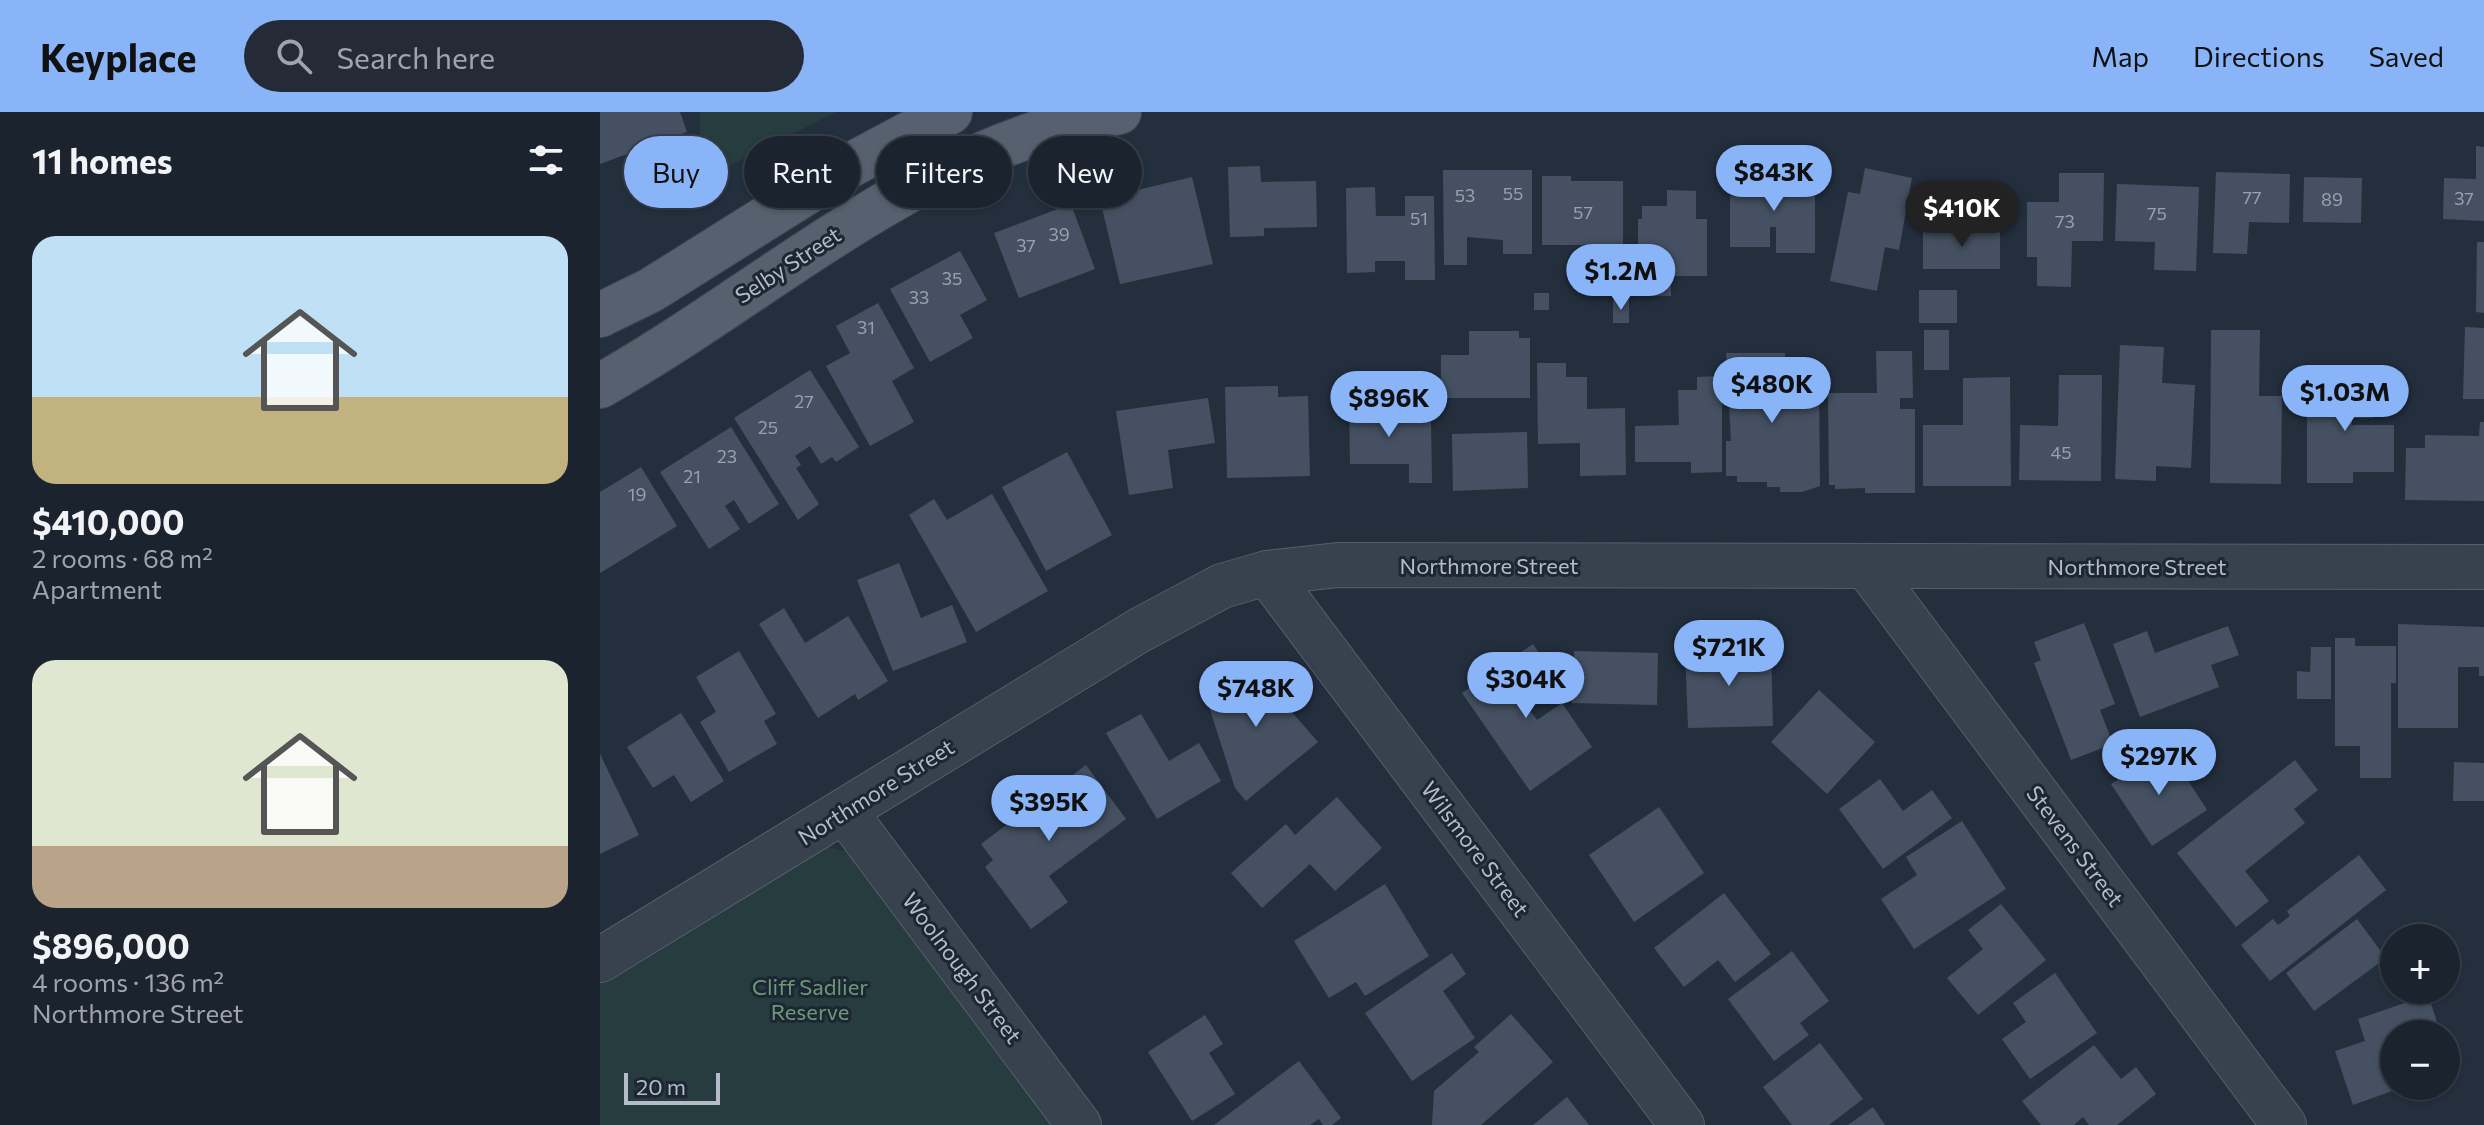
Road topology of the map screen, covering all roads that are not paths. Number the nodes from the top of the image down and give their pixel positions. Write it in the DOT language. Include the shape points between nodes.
graph roads {
  1 [pos="950,112"];
  2 [pos="1119,112"];
  3 [pos="600,315"];
  4 [pos="600,386"];
  5 [pos="1867,567"];
  6 [pos="2484,567"];
  7 [pos="1267,573"];
  8 [pos="845,812"];
  9 [pos="600,960"];
  10 [pos="1079,1125"];
  11 [pos="1682,1125"];
  12 [pos="2284,1125"];
  1 -- 3 [label="main road" via="847,167 651,290"];
  2 -- 4 [label="main road, Selby Street" via="1075,120 975,157 874,208"];
  5 -- 6 [label="street, Northmore Street"];
  5 -- 7 [label="street, Northmore Street" via="1338,565"];
  5 -- 12 [label="street, Stevens Street"];
  7 -- 8 [label="street, Northmore Street" via="1222,586 1138,631"];
  7 -- 11 [label="street, Wilsmore Street"];
  8 -- 9 [label="street, Northmore Street"];
  8 -- 10 [label="street, Woolnough Street"];
}
